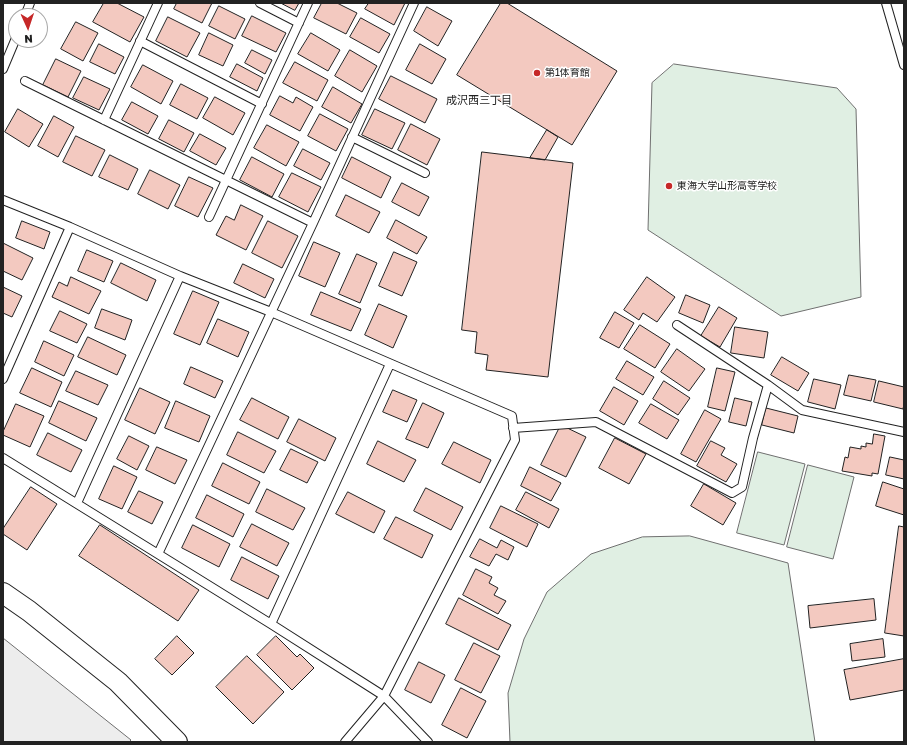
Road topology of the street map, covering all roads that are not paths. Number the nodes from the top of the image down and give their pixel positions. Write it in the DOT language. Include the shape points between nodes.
graph roads {
  1 [pos="158,3"];
  2 [pos="260,3"];
  3 [pos="308,3"];
  4 [pos="414,3"];
  5 [pos="886,3"];
  6 [pos="299,22"];
  7 [pos="140,41"];
  8 [pos="12,48"];
  9 [pos="904,65"];
  10 [pos="3,69"];
  11 [pos="25,81"];
  12 [pos="262,104"];
  13 [pos="104,120"];
  14 [pos="352,138"];
  15 [pos="425,173"];
  16 [pos="226,180"];
  17 [pos="3,200"];
  18 [pos="209,217"];
  19 [pos="313,223"];
  20 [pos="70,227"];
  21 [pos="180,276"];
  22 [pos="271,312"];
  23 [pos="677,325"];
  24 [pos="390,364"];
  25 [pos="3,379"];
  26 [pos="768,385"];
  27 [pos="513,428"];
  28 [pos="904,432"];
  29 [pos="3,458"];
  30 [pos="77,504"];
  31 [pos="158,554"];
  32 [pos="3,593"];
  33 [pos="271,624"];
  34 [pos="384,696"];
  35 [pos="177,742"];
  36 [pos="345,742"];
  37 [pos="428,742"];
  1 -- 7 [label="lane"];
  2 -- 6 [label="lane"];
  3 -- 6 [label="lane"];
  4 -- 14 [label="lane"];
  5 -- 9 [label="lane"];
  6 -- 12 [label="lane"];
  7 -- 12 [label="lane"];
  7 -- 13 [label="lane"];
  8 -- 10 [label="lane"];
  11 -- 13 [label="lane"];
  12 -- 16 [label="lane"];
  13 -- 16 [label="lane"];
  14 -- 15 [label="lane"];
  14 -- 19 [label="lane"];
  16 -- 18 [label="lane"];
  16 -- 19 [label="lane"];
  17 -- 20 [label="lane"];
  19 -- 22 [label="lane"];
  20 -- 21 [label="lane"];
  20 -- 25 [label="lane"];
  21 -- 22 [label="lane"];
  21 -- 30 [label="lane"];
  22 -- 24 [label="lane"];
  22 -- 31 [label="lane"];
  23 -- 26 [label="lane"];
  24 -- 27 [label="lane" via="512,416"];
  24 -- 33 [label="lane"];
  26 -- 27 [label="lane" via="742,487 732,493 596,422"];
  26 -- 28 [label="lane" via="802,410"];
  27 -- 34 [label="lane" via="514,440"];
  29 -- 30 [label="lane"];
  30 -- 31 [label="lane"];
  31 -- 33 [label="lane"];
  32 -- 35 [label="street" via="118,682"];
  33 -- 34 [label="lane"];
  34 -- 36 [label="lane"];
  34 -- 37 [label="lane"];
}
